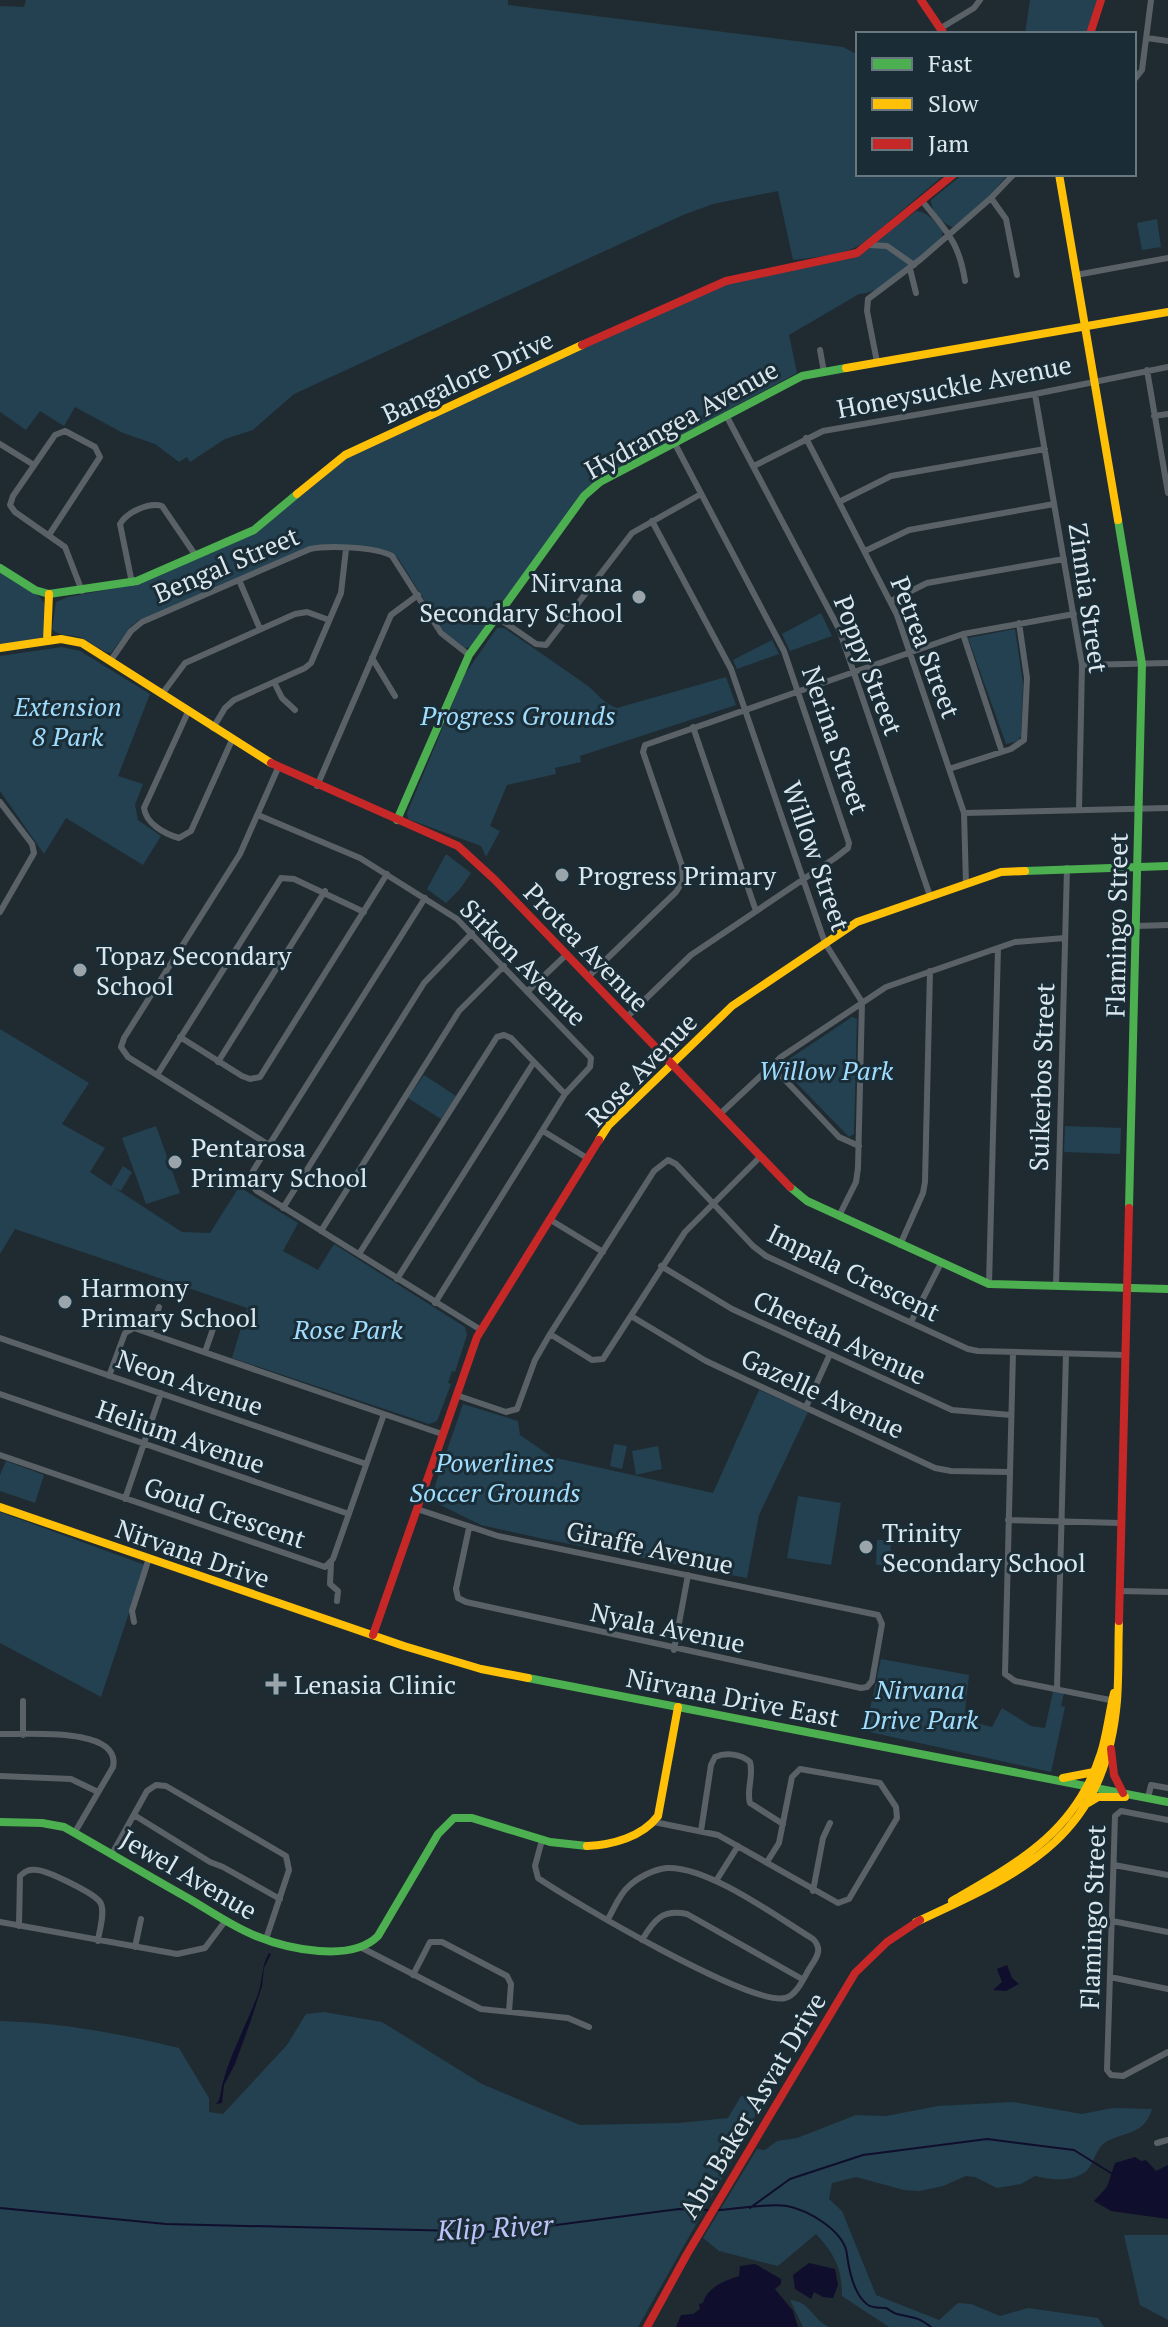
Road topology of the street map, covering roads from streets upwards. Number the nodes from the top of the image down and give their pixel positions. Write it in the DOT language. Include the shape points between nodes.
graph roads {
  1 [pos="921,0"];
  2 [pos="980,0"];
  3 [pos="1101,0"];
  4 [pos="1151,0"];
  5 [pos="943,31"];
  6 [pos="1091,32"];
  7 [pos="1147,38"];
  8 [pos="1168,41"];
  9 [pos="1136,78"];
  10 [pos="952,176"];
  11 [pos="1012,176"];
  12 [pos="1059,176"];
  13 [pos="991,198"];
  14 [pos="923,202"];
  15 [pos="888,230"];
  16 [pos="949,234"];
  17 [pos="869,245"];
  18 [pos="887,246"];
  19 [pos="1168,258"];
  20 [pos="912,267"];
  21 [pos="1017,275"];
  22 [pos="1076,275"];
  23 [pos="965,281"];
  24 [pos="916,293"];
  25 [pos="1168,312"];
  26 [pos="1085,326"];
  27 [pos="820,350"];
  28 [pos="877,362"];
  29 [pos="1168,367"];
  30 [pos="1147,370"];
  31 [pos="824,372"];
  32 [pos="1094,380"];
  33 [pos="1035,394"];
  34 [pos="1168,414"];
  35 [pos="726,415"];
  36 [pos="1154,416"];
  37 [pos="806,438"];
  38 [pos="674,442"];
  39 [pos="0,444"];
  40 [pos="1045,449"];
  41 [pos="1165,462"];
  42 [pos="34,465"];
  43 [pos="754,466"];
  44 [pos="1168,493"];
  45 [pos="701,494"];
  46 [pos="839,502"];
  47 [pos="1054,504"];
  48 [pos="652,521"];
  49 [pos="49,535"];
  50 [pos="346,549"];
  51 [pos="865,551"];
  52 [pos="196,556"];
  53 [pos="1064,559"];
  54 [pos="0,568"];
  55 [pos="239,580"];
  56 [pos="132,583"];
  57 [pos="82,591"];
  58 [pos="49,594"];
  59 [pos="418,595"];
  60 [pos="891,601"];
  61 [pos="1074,614"];
  62 [pos="497,617"];
  63 [pos="329,620"];
  64 [pos="1019,623"];
  65 [pos="260,629"];
  66 [pos="963,634"];
  67 [pos="47,641"];
  68 [pos="0,648"];
  69 [pos="910,652"];
  70 [pos="469,655"];
  71 [pos="372,658"];
  72 [pos="111,660"];
  73 [pos="1168,663"];
  74 [pos="1142,664"];
  75 [pos="1082,665"];
  76 [pos="854,671"];
  77 [pos="274,682"];
  78 [pos="799,690"];
  79 [pos="162,694"];
  80 [pos="395,696"];
  81 [pos="745,709"];
  82 [pos="295,710"];
  83 [pos="188,712"];
  84 [pos="693,727"];
  85 [pos="213,728"];
  86 [pos="232,740"];
  87 [pos="1002,752"];
  88 [pos="278,768"];
  89 [pos="949,769"];
  90 [pos="317,787"];
  91 [pos="1,807"];
  92 [pos="1140,808"];
  93 [pos="1168,808"];
  94 [pos="1079,809"];
  95 [pos="964,813"];
  96 [pos="258,815"];
  97 [pos="397,820"];
  98 [pos="1168,866"];
  99 [pos="1136,867"];
  100 [pos="1067,868"];
  101 [pos="387,874"];
  102 [pos="804,879"];
  103 [pos="966,884"];
  104 [pos="325,891"];
  105 [pos="930,896"];
  106 [pos="425,898"];
  107 [pos="756,911"];
  108 [pos="0,912"];
  109 [pos="364,912"];
  110 [pos="1168,925"];
  111 [pos="1136,926"];
  112 [pos="472,933"];
  113 [pos="1065,938"];
  114 [pos="825,943"];
  115 [pos="998,948"];
  116 [pos="567,954"];
  117 [pos="504,966"];
  118 [pos="930,971"];
  119 [pos="588,977"];
  120 [pos="528,991"];
  121 [pos="862,1002"];
  122 [pos="627,1017"];
  123 [pos="180,1037"];
  124 [pos="218,1062"];
  125 [pos="534,1062"];
  126 [pos="671,1063"];
  127 [pos="771,1065"];
  128 [pos="157,1075"];
  129 [pos="565,1094"];
  130 [pos="720,1114"];
  131 [pos="543,1131"];
  132 [pos="269,1145"];
  133 [pos="859,1146"];
  134 [pos="761,1156"];
  135 [pos="587,1158"];
  136 [pos="713,1203"];
  137 [pos="283,1208"];
  138 [pos="839,1216"];
  139 [pos="549,1219"];
  140 [pos="321,1231"];
  141 [pos="900,1245"];
  142 [pos="603,1252"];
  143 [pos="359,1254"];
  144 [pos="941,1263"];
  145 [pos="661,1266"];
  146 [pos="397,1279"];
  147 [pos="989,1284"];
  148 [pos="1056,1286"];
  149 [pos="1128,1288"];
  150 [pos="1168,1289"];
  151 [pos="435,1303"];
  152 [pos="159,1307"];
  153 [pos="631,1316"];
  154 [pos="911,1322"];
  155 [pos="214,1326"];
  156 [pos="481,1330"];
  157 [pos="150,1333"];
  158 [pos="550,1334"];
  159 [pos="0,1338"];
  160 [pos="205,1352"];
  161 [pos="1013,1352"];
  162 [pos="830,1354"];
  163 [pos="1066,1354"];
  164 [pos="1125,1355"];
  165 [pos="109,1376"];
  166 [pos="161,1393"];
  167 [pos="0,1394"];
  168 [pos="456,1395"];
  169 [pos="806,1407"];
  170 [pos="384,1414"];
  171 [pos="1011,1415"];
  172 [pos="442,1434"];
  173 [pos="144,1444"];
  174 [pos="0,1455"];
  175 [pos="366,1464"];
  176 [pos="1009,1472"];
  177 [pos="125,1499"];
  178 [pos="0,1507"];
  179 [pos="417,1509"];
  180 [pos="349,1514"];
  181 [pos="1008,1520"];
  182 [pos="1062,1521"];
  183 [pos="1121,1523"];
  184 [pos="469,1528"];
  185 [pos="149,1558"];
  186 [pos="331,1563"];
  187 [pos="688,1575"];
  188 [pos="1119,1591"];
  189 [pos="1168,1592"];
  190 [pos="337,1601"];
  191 [pos="878,1615"];
  192 [pos="134,1622"];
  193 [pos="373,1635"];
  194 [pos="674,1650"];
  195 [pos="1057,1688"];
  196 [pos="1114,1700"];
  197 [pos="23,1701"];
  198 [pos="678,1707"];
  199 [pos="0,1734"];
  200 [pos="23,1735"];
  201 [pos="1111,1745"];
  202 [pos="1094,1772"];
  203 [pos="0,1776"];
  204 [pos="1061,1780"];
  205 [pos="1092,1787"];
  206 [pos="1168,1788"];
  207 [pos="98,1792"];
  208 [pos="1123,1793"];
  209 [pos="1145,1798"];
  210 [pos="1168,1802"];
  211 [pos="1087,1804"];
  212 [pos="1074,1810"];
  213 [pos="134,1815"];
  214 [pos="1168,1820"];
  215 [pos="0,1822"];
  216 [pos="654,1822"];
  217 [pos="830,1823"];
  218 [pos="783,1824"];
  219 [pos="701,1831"];
  220 [pos="75,1832"];
  221 [pos="542,1840"];
  222 [pos="738,1846"];
  223 [pos="112,1854"];
  224 [pos="767,1862"];
  225 [pos="1114,1865"];
  226 [pos="1168,1875"];
  227 [pos="716,1881"];
  228 [pos="813,1891"];
  229 [pos="280,1899"];
  230 [pos="141,1919"];
  231 [pos="608,1919"];
  232 [pos="226,1920"];
  233 [pos="1112,1921"];
  234 [pos="0,1922"];
  235 [pos="916,1922"];
  236 [pos="19,1926"];
  237 [pos="1168,1932"];
  238 [pos="266,1939"];
  239 [pos="642,1940"];
  240 [pos="98,1941"];
  241 [pos="135,1947"];
  242 [pos="362,1948"];
  243 [pos="413,1975"];
  244 [pos="1110,1977"];
  245 [pos="802,1979"];
  246 [pos="1168,1989"];
  247 [pos="509,2012"];
  248 [pos="589,2027"];
  249 [pos="1168,2052"];
  250 [pos="1168,2140"];
  251 [pos="1157,2143"];
  252 [pos="647,2327"];
  1 -- 5 [label="street"];
  2 -- 5 [label="street"];
  3 -- 6 [label="street"];
  4 -- 7 [label="street"];
  7 -- 8 [label="street"];
  7 -- 9 [label="street"];
  10 -- 14 [label="street, Bangalore Drive"];
  11 -- 13 [label="street"];
  12 -- 22 [label="street, Flamingo Street"];
  13 -- 16 [label="street"];
  13 -- 21 [label="street" via="1006,219"];
  14 -- 15 [label="street, Bangalore Drive"];
  14 -- 16 [label="street"];
  15 -- 17 [label="street, Bangalore Drive"];
  15 -- 18 [label="street"];
  16 -- 20 [label="street"];
  16 -- 23 [label="street" via="960,252"];
  17 -- 18 [label="street"];
  17 -- 52 [label="street, Bangalore Drive" via="844,257 712,285 361,447 338,459 254,530"];
  18 -- 20 [label="street"];
  19 -- 22 [label="street"];
  20 -- 24 [label="street"];
  20 -- 28 [label="street" via="867,302"];
  22 -- 26 [label="street, Flamingo Street"];
  25 -- 26 [label="street, Hydrangea Avenue"];
  26 -- 28 [label="street, Hydrangea Avenue"];
  26 -- 32 [label="street, Flamingo Street"];
  27 -- 31 [label="street"];
  28 -- 31 [label="street, Hydrangea Avenue"];
  29 -- 30 [label="street, Honeysuckle Avenue"];
  30 -- 32 [label="street, Honeysuckle Avenue"];
  30 -- 36 [label="street"];
  31 -- 35 [label="street, Hydrangea Avenue" via="796,378"];
  32 -- 33 [label="street, Honeysuckle Avenue"];
  32 -- 74 [label="street, Flamingo Street"];
  33 -- 37 [label="street, Honeysuckle Avenue"];
  33 -- 40 [label="street, Zinnia Street"];
  34 -- 36 [label="street"];
  35 -- 38 [label="street, Hydrangea Avenue"];
  35 -- 43 [label="street, Poppy Street"];
  36 -- 41 [label="street"];
  37 -- 43 [label="street, Honeysuckle Avenue"];
  37 -- 46 [label="street, Petrea Street"];
  38 -- 45 [label="street, Nerina Street"];
  38 -- 62 [label="street, Hydrangea Avenue" via="590,489"];
  39 -- 42 [label="street"];
  40 -- 46 [label="street" via="891,476"];
  40 -- 47 [label="street, Zinnia Street"];
  41 -- 44 [label="street"];
  42 -- 49 [label="street" via="10,505"];
  42 -- 49 [label="street" via="60,431 100,452"];
  43 -- 76 [label="street, Poppy Street" via="835,621"];
  45 -- 48 [label="street"];
  45 -- 78 [label="street, Nerina Street" via="782,646"];
  46 -- 51 [label="street, Petrea Street"];
  47 -- 51 [label="street" via="909,530"];
  47 -- 53 [label="street, Zinnia Street"];
  48 -- 62 [label="street" via="628,537 549,643 536,644"];
  48 -- 81 [label="street, Willow Street" via="726,660"];
  49 -- 57 [label="street" via="67,549"];
  50 -- 55 [label="street, Bengal Street" via="310,549"];
  50 -- 59 [label="street, Bengal Street" via="388,554"];
  50 -- 63 [label="street" via="341,593"];
  51 -- 60 [label="street, Petrea Street"];
  52 -- 56 [label="street, Bangalore Drive"];
  52 -- 56 [label="street" via="162,506 136,511 120,524"];
  53 -- 60 [label="street" via="927,583"];
  53 -- 61 [label="street, Zinnia Street"];
  54 -- 58 [label="street"];
  55 -- 65 [label="street"];
  55 -- 72 [label="street, Bengal Street" via="138,624"];
  56 -- 57 [label="street, Bangalore Drive"];
  57 -- 58 [label="street, Bangalore Drive"];
  58 -- 67 [label="street"];
  59 -- 70 [label="street, Bengal Street" via="446,638"];
  59 -- 71 [label="street" via="391,615"];
  60 -- 69 [label="street, Petrea Street"];
  61 -- 64 [label="street"];
  61 -- 75 [label="street, Zinnia Street"];
  62 -- 70 [label="street, Hydrangea Avenue"];
  63 -- 65 [label="street" via="301,613"];
  63 -- 77 [label="street" via="308,666"];
  64 -- 66 [label="street"];
  64 -- 87 [label="street" via="1027,678 1026,732 1022,743"];
  65 -- 79 [label="street" via="185,663"];
  66 -- 69 [label="street"];
  66 -- 87 [label="street"];
  67 -- 68 [label="street, Protea Avenue"];
  67 -- 72 [label="street, Protea Avenue" via="76,641"];
  69 -- 76 [label="street"];
  69 -- 89 [label="street, Petrea Street"];
  70 -- 97 [label="street, Hydrangea Avenue"];
  71 -- 80 [label="street"];
  71 -- 90 [label="street"];
  72 -- 79 [label="street, Protea Avenue"];
  73 -- 74 [label="street"];
  74 -- 75 [label="street"];
  74 -- 92 [label="street, Flamingo Street"];
  75 -- 94 [label="street, Zinnia Street"];
  76 -- 78 [label="street"];
  76 -- 105 [label="street, Poppy Street"];
  77 -- 82 [label="street"];
  77 -- 85 [label="street" via="230,703"];
  78 -- 81 [label="street"];
  78 -- 102 [label="street, Nerina Street" via="849,843"];
  79 -- 83 [label="street, Protea Avenue"];
  81 -- 84 [label="street"];
  81 -- 102 [label="street, Willow Street"];
  83 -- 85 [label="street, Protea Avenue"];
  83 -- 86 [label="street" via="144,808 146,818 159,828 179,838 191,831"];
  84 -- 107 [label="street"];
  84 -- 119 [label="street" via="650,743 643,752 683,881"];
  85 -- 86 [label="street, Protea Avenue"];
  86 -- 88 [label="street, Protea Avenue"];
  87 -- 89 [label="street"];
  88 -- 90 [label="street, Protea Avenue"];
  88 -- 96 [label="street"];
  89 -- 95 [label="street, Petrea Street"];
  90 -- 97 [label="street, Protea Avenue"];
  91 -- 108 [label="street" via="34,853"];
  92 -- 93 [label="street"];
  92 -- 94 [label="street"];
  92 -- 99 [label="street, Flamingo Street"];
  94 -- 95 [label="street"];
  95 -- 103 [label="street, Petrea Street"];
  96 -- 101 [label="street, Sirkon Avenue"];
  96 -- 128 [label="street" via="240,854 124,1038 125,1054"];
  97 -- 116 [label="street, Protea Avenue" via="466,852"];
  98 -- 99 [label="street, Rose Avenue"];
  99 -- 100 [label="street, Rose Avenue"];
  99 -- 111 [label="street, Flamingo Street"];
  100 -- 103 [label="street, Rose Avenue" via="1009,871"];
  100 -- 113 [label="street, Suikerbos Street"];
  101 -- 106 [label="street, Sirkon Avenue"];
  101 -- 109 [label="street"];
  102 -- 107 [label="street, Nerina Street"];
  102 -- 114 [label="street, Willow Street"];
  103 -- 105 [label="street, Rose Avenue"];
  104 -- 109 [label="street"];
  104 -- 123 [label="street" via="290,878 279,880"];
  104 -- 124 [label="street"];
  105 -- 114 [label="street, Rose Avenue" via="857,922"];
  106 -- 112 [label="street, Sirkon Avenue"];
  106 -- 132 [label="street"];
  107 -- 122 [label="street, Nerina Street" via="691,955"];
  109 -- 124 [label="street" via="261,1076 247,1078"];
  110 -- 111 [label="street"];
  111 -- 149 [label="street, Flamingo Street"];
  112 -- 117 [label="street, Sirkon Avenue"];
  112 -- 137 [label="street" via="424,983"];
  113 -- 115 [label="street"];
  113 -- 148 [label="street, Suikerbos Street"];
  114 -- 121 [label="street, Willow Street"];
  114 -- 126 [label="street, Rose Avenue" via="739,1000"];
  115 -- 118 [label="street"];
  115 -- 147 [label="street"];
  116 -- 119 [label="street, Protea Avenue"];
  116 -- 120 [label="street"];
  117 -- 120 [label="street, Sirkon Avenue"];
  117 -- 140 [label="street" via="459,1011"];
  118 -- 121 [label="street"];
  118 -- 141 [label="street" via="925,1182"];
  119 -- 122 [label="street, Protea Avenue"];
  120 -- 129 [label="street, Sirkon Avenue" via="589,1055 590,1067"];
  121 -- 127 [label="street"];
  121 -- 133 [label="street"];
  122 -- 126 [label="street, Protea Avenue"];
  123 -- 124 [label="street"];
  123 -- 128 [label="street"];
  125 -- 129 [label="street"];
  125 -- 143 [label="street" via="508,1036 495,1039"];
  125 -- 146 [label="street"];
  126 -- 130 [label="street, Protea Avenue"];
  126 -- 135 [label="street, Rose Avenue" via="613,1119"];
  127 -- 130 [label="street"];
  127 -- 133 [label="street" via="839,1137"];
  128 -- 132 [label="street"];
  129 -- 131 [label="street"];
  130 -- 134 [label="street, Protea Avenue"];
  131 -- 135 [label="street"];
  131 -- 151 [label="street"];
  132 -- 137 [label="street" via="250,1177 251,1185"];
  133 -- 138 [label="street" via="856,1182"];
  134 -- 136 [label="street"];
  134 -- 138 [label="street, Protea Avenue" via="799,1196"];
  135 -- 139 [label="street, Rose Avenue"];
  136 -- 142 [label="street, Impala Crescent" via="676,1164 664,1161"];
  136 -- 145 [label="street"];
  136 -- 154 [label="street, Impala Crescent" via="766,1256"];
  137 -- 140 [label="street"];
  138 -- 141 [label="street, Protea Avenue"];
  139 -- 142 [label="street"];
  139 -- 156 [label="street, Rose Avenue"];
  140 -- 143 [label="street"];
  141 -- 144 [label="street, Protea Avenue"];
  142 -- 158 [label="street, Impala Crescent"];
  143 -- 146 [label="street"];
  144 -- 147 [label="street, Protea Avenue"];
  144 -- 154 [label="street"];
  145 -- 153 [label="street"];
  145 -- 162 [label="street, Cheetah Avenue" via="732,1309"];
  146 -- 151 [label="street"];
  147 -- 148 [label="street, Protea Avenue"];
  148 -- 149 [label="street, Protea Avenue"];
  149 -- 150 [label="street, Protea Avenue"];
  149 -- 164 [label="street, Flamingo Street"];
  151 -- 156 [label="street"];
  152 -- 157 [label="street"];
  153 -- 158 [label="street" via="600,1361"];
  153 -- 169 [label="street, Gazelle Avenue" via="706,1361"];
  154 -- 161 [label="street, Impala Crescent" via="973,1350"];
  155 -- 160 [label="street"];
  156 -- 168 [label="street, Rose Avenue"];
  157 -- 160 [label="street"];
  157 -- 165 [label="street" via="126,1331"];
  158 -- 168 [label="street, Impala Crescent" via="515,1410 506,1412"];
  159 -- 165 [label="street, Neon Avenue"];
  160 -- 170 [label="street"];
  161 -- 163 [label="street, Impala Crescent"];
  161 -- 171 [label="street"];
  162 -- 169 [label="street"];
  162 -- 171 [label="street, Cheetah Avenue" via="952,1410"];
  163 -- 164 [label="street, Impala Crescent"];
  163 -- 182 [label="street"];
  164 -- 183 [label="street, Flamingo Street"];
  165 -- 166 [label="street, Neon Avenue"];
  166 -- 173 [label="street"];
  166 -- 175 [label="street, Neon Avenue"];
  167 -- 173 [label="street, Helium Avenue"];
  168 -- 172 [label="street, Rose Avenue"];
  169 -- 176 [label="street, Gazelle Avenue" via="935,1468"];
  170 -- 172 [label="street"];
  170 -- 175 [label="street, Goud Crescent"];
  171 -- 176 [label="street"];
  172 -- 179 [label="street, Rose Avenue"];
  173 -- 177 [label="street"];
  173 -- 180 [label="street, Helium Avenue"];
  174 -- 177 [label="street, Goud Crescent"];
  175 -- 180 [label="street, Goud Crescent"];
  176 -- 181 [label="street"];
  177 -- 186 [label="street, Goud Crescent" via="321,1567"];
  178 -- 185 [label="street, Nirvana Drive"];
  179 -- 184 [label="street, Giraffe Avenue"];
  179 -- 193 [label="street, Rose Avenue"];
  180 -- 186 [label="street, Goud Crescent"];
  181 -- 182 [label="street"];
  181 -- 195 [label="street" via="1004,1669 1015,1681"];
  182 -- 183 [label="street"];
  182 -- 195 [label="street"];
  183 -- 188 [label="street, Flamingo Street"];
  184 -- 187 [label="street, Giraffe Avenue"];
  184 -- 194 [label="street, Nyala Avenue" via="456,1589 461,1601"];
  185 -- 192 [label="street" via="132,1611"];
  185 -- 193 [label="street, Nirvana Drive"];
  186 -- 190 [label="street" via="330,1584 338,1591"];
  187 -- 191 [label="street, Giraffe Avenue"];
  187 -- 194 [label="street"];
  188 -- 189 [label="street"];
  188 -- 196 [label="street, Flamingo Street"];
  191 -- 194 [label="street, Nyala Avenue" via="878,1652 872,1681 864,1688"];
  193 -- 198 [label="street, Nirvana Drive East" via="481,1669"];
  195 -- 196 [label="street"];
  196 -- 201 [label="street, Flamingo Street"];
  196 -- 202 [label="street, Flamingo Street"];
  197 -- 200 [label="street"];
  198 -- 204 [label="street, Nirvana Drive East"];
  198 -- 216 [label="street"];
  199 -- 200 [label="street"];
  200 -- 207 [label="street" via="79,1735 111,1752 113,1767"];
  201 -- 205 [label="street, Flamingo Street"];
  201 -- 208 [label="street"];
  202 -- 204 [label="street"];
  202 -- 205 [label="street, Flamingo Street"];
  203 -- 207 [label="street" via="63,1777"];
  204 -- 205 [label="street, Nirvana Drive East"];
  204 -- 212 [label="street" via="1075,1793"];
  205 -- 208 [label="street, Nirvana Drive East"];
  205 -- 211 [label="street, Abu Baker Asvat Drive"];
  205 -- 212 [label="street, Abu Baker Asvat Drive"];
  206 -- 209 [label="street" via="1151,1785"];
  207 -- 220 [label="street"];
  208 -- 209 [label="street, Nirvana Drive East"];
  209 -- 210 [label="street"];
  209 -- 211 [label="street" via="1098,1797"];
  211 -- 235 [label="street, Abu Baker Asvat Drive" via="1061,1839 1023,1870"];
  212 -- 235 [label="street, Abu Baker Asvat Drive" via="1027,1857"];
  213 -- 223 [label="street"];
  213 -- 229 [label="street"];
  213 -- 229 [label="street" via="149,1788 161,1785 250,1835 286,1856"];
  214 -- 225 [label="street, Flamingo Street" via="1116,1813"];
  215 -- 220 [label="street, Jewel Avenue" via="52,1824"];
  216 -- 219 [label="street"];
  216 -- 221 [label="street" via="605,1844 570,1846"];
  217 -- 228 [label="street"];
  218 -- 219 [label="street" via="750,1803 750,1762 724,1754 711,1765"];
  218 -- 224 [label="street" via="778,1847"];
  218 -- 228 [label="street" via="792,1777 800,1769 874,1781 896,1807 897,1818 849,1899 834,1902"];
  219 -- 222 [label="street"];
  220 -- 223 [label="street, Jewel Avenue"];
  221 -- 231 [label="street" via="535,1866 538,1878"];
  221 -- 242 [label="street" via="473,1818 452,1819 378,1936"];
  222 -- 224 [label="street"];
  222 -- 227 [label="street"];
  223 -- 232 [label="street, Jewel Avenue"];
  224 -- 228 [label="street"];
  225 -- 226 [label="street"];
  225 -- 233 [label="street, Flamingo Street"];
  227 -- 231 [label="street" via="690,1871 661,1869 626,1889"];
  227 -- 245 [label="street" via="817,1942 818,1953"];
  229 -- 238 [label="street"];
  230 -- 241 [label="street"];
  231 -- 239 [label="street"];
  232 -- 238 [label="street, Jewel Avenue"];
  232 -- 241 [label="street" via="205,1948 194,1953"];
  233 -- 237 [label="street"];
  233 -- 244 [label="street, Flamingo Street"];
  234 -- 236 [label="street"];
  235 -- 252 [label="street, Abu Baker Asvat Drive" via="855,1973"];
  236 -- 240 [label="street"];
  236 -- 240 [label="street" via="20,1876 38,1870 98,1900"];
  238 -- 242 [label="street, Jewel Avenue" via="306,1951"];
  239 -- 245 [label="street" via="771,1997 791,1996"];
  239 -- 245 [label="street" via="658,1917 687,1914"];
  240 -- 241 [label="street"];
  242 -- 243 [label="street"];
  243 -- 247 [label="street" via="476,2007"];
  243 -- 247 [label="street" via="430,1942 442,1942 507,1976"];
  244 -- 246 [label="street"];
  244 -- 249 [label="street, Flamingo Street" via="1111,2075 1123,2076"];
  247 -- 248 [label="street" via="572,2019"];
  250 -- 251 [label="street"];
}
